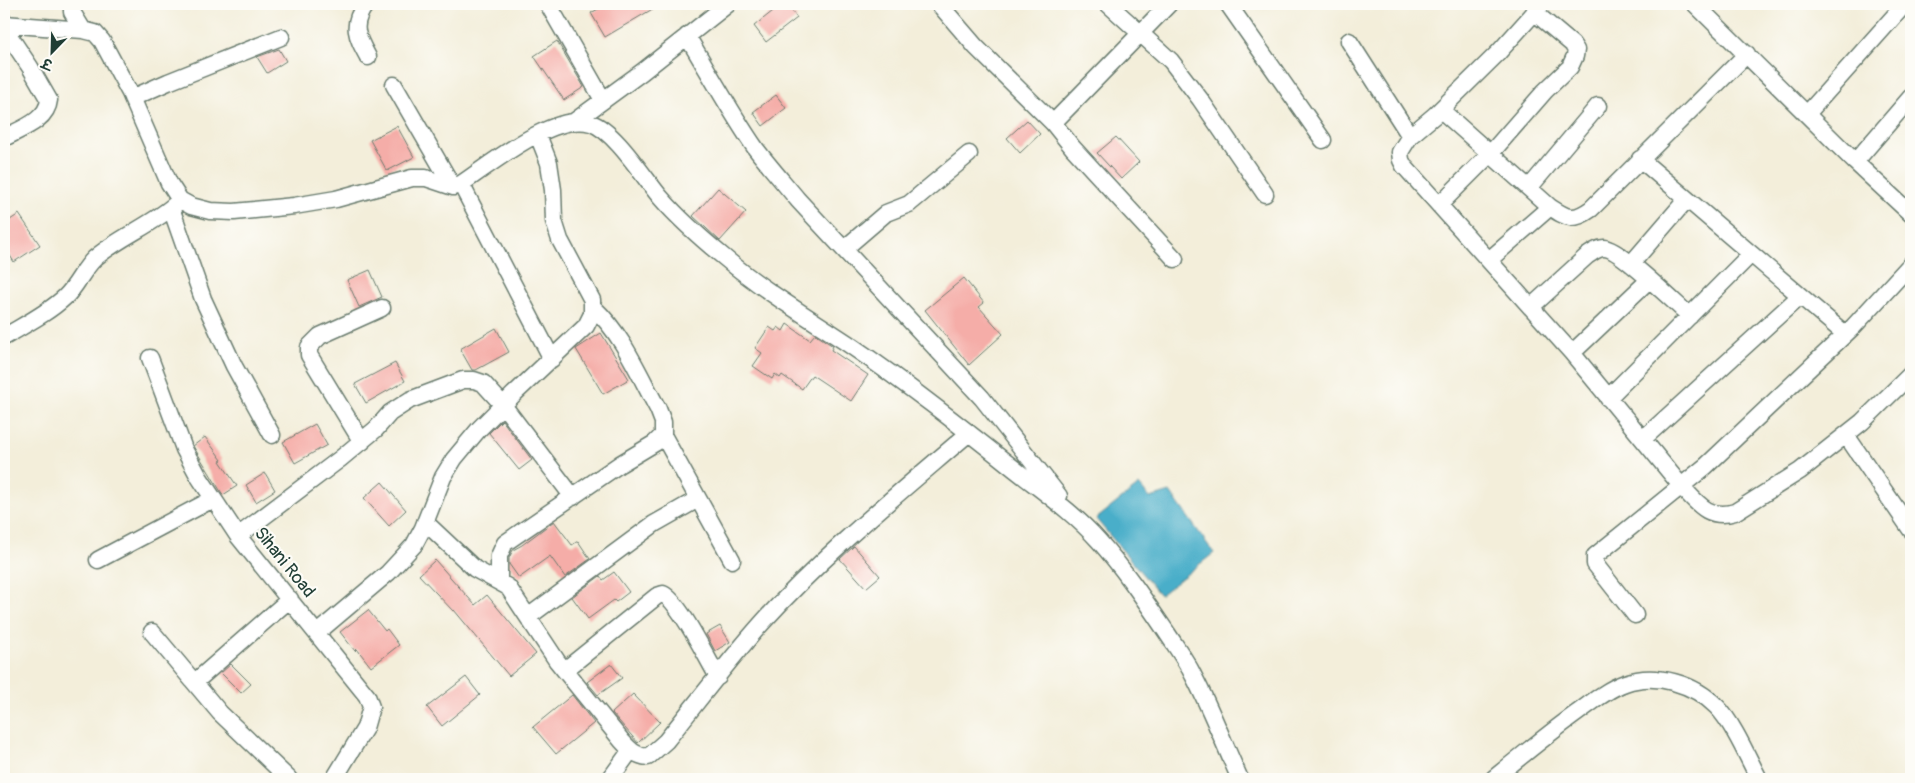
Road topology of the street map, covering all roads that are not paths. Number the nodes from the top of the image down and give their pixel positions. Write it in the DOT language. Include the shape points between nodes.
graph roads {
  1 [pos="72,4"];
  2 [pos="366,4"];
  3 [pos="548,4"];
  4 [pos="728,4"];
  5 [pos="939,4"];
  6 [pos="1108,4"];
  7 [pos="1169,4"];
  8 [pos="1228,4"];
  9 [pos="1695,4"];
  10 [pos="1905,4"];
  11 [pos="1538,8"];
  12 [pos="4,24"];
  13 [pos="4,28"];
  14 [pos="82,30"];
  15 [pos="1140,33"];
  16 [pos="687,36"];
  17 [pos="281,37"];
  18 [pos="1349,41"];
  19 [pos="1746,54"];
  20 [pos="368,57"];
  21 [pos="394,85"];
  22 [pos="1911,97"];
  23 [pos="132,98"];
  24 [pos="603,100"];
  25 [pos="1598,106"];
  26 [pos="1441,110"];
  27 [pos="1807,114"];
  28 [pos="575,121"];
  29 [pos="1053,123"];
  30 [pos="538,135"];
  31 [pos="1410,136"];
  32 [pos="4,138"];
  33 [pos="1323,140"];
  34 [pos="1491,153"];
  35 [pos="969,154"];
  36 [pos="1640,159"];
  37 [pos="1855,162"];
  38 [pos="457,186"];
  39 [pos="1530,188"];
  40 [pos="1265,194"];
  41 [pos="1686,199"];
  42 [pos="176,204"];
  43 [pos="1439,205"];
  44 [pos="1550,206"];
  45 [pos="1911,214"];
  46 [pos="844,249"];
  47 [pos="1752,254"];
  48 [pos="1176,259"];
  49 [pos="1489,260"];
  50 [pos="1631,264"];
  51 [pos="1911,264"];
  52 [pos="1649,280"];
  53 [pos="1800,296"];
  54 [pos="1531,307"];
  55 [pos="382,308"];
  56 [pos="594,308"];
  57 [pos="1690,316"];
  58 [pos="1845,334"];
  59 [pos="4,337"];
  60 [pos="1572,354"];
  61 [pos="150,358"];
  62 [pos="552,359"];
  63 [pos="1911,374"];
  64 [pos="1608,398"];
  65 [pos="502,405"];
  66 [pos="969,433"];
  67 [pos="272,435"];
  68 [pos="663,435"];
  69 [pos="1846,435"];
  70 [pos="1643,439"];
  71 [pos="362,442"];
  72 [pos="1682,487"];
  73 [pos="573,497"];
  74 [pos="213,499"];
  75 [pos="698,499"];
  76 [pos="1072,513"];
  77 [pos="425,522"];
  78 [pos="1911,530"];
  79 [pos="238,536"];
  80 [pos="98,560"];
  81 [pos="732,560"];
  82 [pos="500,581"];
  83 [pos="290,599"];
  84 [pos="1635,615"];
  85 [pos="528,617"];
  86 [pos="152,632"];
  87 [pos="317,633"];
  88 [pos="565,670"];
  89 [pos="718,677"];
  90 [pos="195,682"];
  91 [pos="631,750"];
  92 [pos="289,779"];
  93 [pos="334,779"];
  94 [pos="610,779"];
  95 [pos="1240,779"];
  96 [pos="1493,779"];
  97 [pos="1760,779"];
  1 -- 14 [label="street" via="72,12"];
  2 -- 20 [label="street" via="356,26 357,36"];
  3 -- 24 [label="street"];
  4 -- 16 [label="street"];
  5 -- 29 [label="street" via="976,47"];
  6 -- 15 [label="street"];
  7 -- 15 [label="street"];
  8 -- 33 [label="street"];
  9 -- 19 [label="street"];
  10 -- 27 [label="street"];
  11 -- 26 [label="street"];
  11 -- 34 [label="street" via="1572,44 1575,56 1570,67"];
  12 -- 14 [label="street"];
  13 -- 32 [label="street" via="49,100 46,112 39,118"];
  14 -- 23 [label="street" via="95,34 102,41"];
  15 -- 29 [label="street"];
  15 -- 40 [label="street" via="1181,73"];
  16 -- 24 [label="street"];
  16 -- 46 [label="street" via="757,149 798,200"];
  17 -- 23 [label="street"];
  18 -- 31 [label="street"];
  19 -- 27 [label="street"];
  19 -- 36 [label="street"];
  21 -- 38 [label="street"];
  22 -- 37 [label="street"];
  23 -- 42 [label="street"];
  24 -- 28 [label="street"];
  25 -- 39 [label="street"];
  26 -- 31 [label="street"];
  26 -- 34 [label="street"];
  27 -- 37 [label="street"];
  28 -- 30 [label="street" via="561,123"];
  28 -- 66 [label="street" via="601,128 619,145 662,200 726,259 894,376"];
  29 -- 48 [label="street"];
  30 -- 38 [label="street"];
  30 -- 56 [label="street" via="549,163 554,221 560,240"];
  31 -- 43 [label="street" via="1400,152 1401,160"];
  34 -- 39 [label="street"];
  34 -- 43 [label="street"];
  35 -- 46 [label="street" via="908,204 886,213"];
  36 -- 41 [label="street"];
  36 -- 44 [label="street" via="1580,217 1571,217"];
  37 -- 45 [label="street"];
  38 -- 42 [label="street" via="412,178 336,199 234,212"];
  38 -- 62 [label="street"];
  39 -- 44 [label="street"];
  41 -- 47 [label="street"];
  41 -- 50 [label="street"];
  42 -- 59 [label="street" via="154,222 96,257 64,298"];
  42 -- 67 [label="street" via="203,299 234,366"];
  43 -- 49 [label="street"];
  44 -- 49 [label="street"];
  46 -- 76 [label="street" via="982,398"];
  47 -- 53 [label="street"];
  47 -- 57 [label="street"];
  49 -- 54 [label="street"];
  50 -- 52 [label="street"];
  50 -- 54 [label="street" via="1613,250 1596,249"];
  51 -- 58 [label="street"];
  52 -- 57 [label="street"];
  52 -- 60 [label="street"];
  53 -- 58 [label="street"];
  53 -- 70 [label="street"];
  54 -- 60 [label="street"];
  55 -- 71 [label="street" via="320,336 309,347 309,355"];
  56 -- 62 [label="street" via="586,326"];
  56 -- 68 [label="street" via="617,335 658,409"];
  57 -- 64 [label="street"];
  58 -- 72 [label="street"];
  60 -- 64 [label="street"];
  61 -- 74 [label="street, Sihani Road" via="184,449"];
  62 -- 65 [label="street"];
  63 -- 69 [label="street"];
  64 -- 70 [label="street"];
  65 -- 71 [label="street" via="483,383 464,380 410,400 390,412"];
  65 -- 73 [label="street"];
  65 -- 77 [label="street" via="454,459"];
  66 -- 76 [label="street"];
  66 -- 89 [label="street" via="810,574 762,623"];
  68 -- 73 [label="street"];
  68 -- 75 [label="street"];
  69 -- 72 [label="street" via="1800,471 1735,512 1725,515 1712,513 1701,507"];
  69 -- 78 [label="street"];
  70 -- 72 [label="street"];
  71 -- 79 [label="street"];
  72 -- 84 [label="street" via="1594,556 1595,564"];
  73 -- 82 [label="street" via="505,543 499,556"];
  74 -- 79 [label="street, Sihani Road"];
  74 -- 80 [label="street"];
  75 -- 81 [label="street"];
  75 -- 85 [label="street" via="654,524"];
  76 -- 95 [label="street" via="1120,567 1192,672 1214,714"];
  77 -- 82 [label="street" via="475,568"];
  77 -- 87 [label="street" via="414,545 388,573"];
  79 -- 83 [label="street, Sihani Road"];
  82 -- 85 [label="street" via="508,586"];
  83 -- 87 [label="street, Sihani Road"];
  83 -- 90 [label="street"];
  85 -- 88 [label="street"];
  86 -- 90 [label="street"];
  87 -- 93 [label="street, Sihani Road" via="368,696 371,707 365,728"];
  88 -- 89 [label="street" via="663,594 678,607"];
  88 -- 91 [label="street"];
  89 -- 91 [label="street" via="656,752 640,756"];
  90 -- 92 [label="street" via="220,713"];
  91 -- 94 [label="street"];
  96 -- 97 [label="street" via="1594,700 1626,682 1644,679 1683,684 1718,707"];
}
